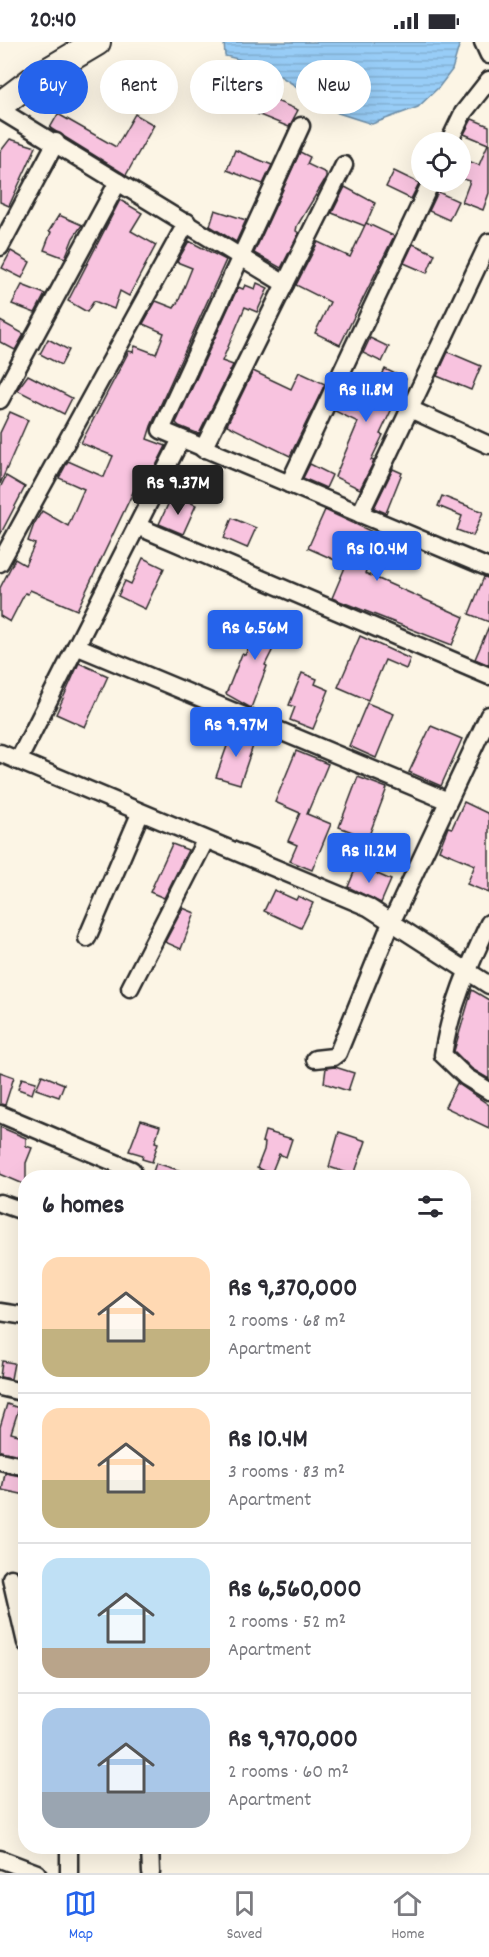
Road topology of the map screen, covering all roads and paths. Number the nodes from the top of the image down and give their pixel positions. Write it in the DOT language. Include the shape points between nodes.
graph roads {
  1 [pos="98,42"];
  2 [pos="483,42"];
  3 [pos="489,55"];
  4 [pos="489,80"];
  5 [pos="0,105"];
  6 [pos="0,110"];
  7 [pos="301,126"];
  8 [pos="454,132"];
  9 [pos="56,142"];
  10 [pos="344,165"];
  11 [pos="118,182"];
  12 [pos="426,192"];
  13 [pos="187,222"];
  14 [pos="489,242"];
  15 [pos="0,247"];
  16 [pos="240,255"];
  17 [pos="285,284"];
  18 [pos="0,400"];
  19 [pos="410,409"];
  20 [pos="181,439"];
  21 [pos="489,445"];
  22 [pos="203,449"];
  23 [pos="289,484"];
  24 [pos="360,514"];
  25 [pos="137,526"];
  26 [pos="0,563"];
  27 [pos="489,568"];
  28 [pos="76,646"];
  29 [pos="489,676"];
  30 [pos="489,715"];
  31 [pos="0,753"];
  32 [pos="18,761"];
  33 [pos="448,801"];
  34 [pos="140,814"];
  35 [pos="205,841"];
  36 [pos="391,923"];
  37 [pos="489,924"];
  38 [pos="87,938"];
  39 [pos="466,971"];
  40 [pos="489,985"];
  41 [pos="130,988"];
  42 [pos="315,1059"];
  43 [pos="489,1091"];
  44 [pos="0,1114"];
  45 [pos="132,1170"];
  46 [pos="0,1203"];
  47 [pos="18,1209"];
  48 [pos="0,1311"];
  49 [pos="18,1314"];
  50 [pos="0,1387"];
  51 [pos="18,1391"];
  52 [pos="0,1461"];
  53 [pos="18,1465"];
  54 [pos="12,1578"];
  55 [pos="18,1606"];
  56 [pos="69,1854"];
  57 [pos="150,1854"];
  58 [pos="0,1859"];
  59 [pos="37,1873"];
  60 [pos="69,1873"];
  61 [pos="151,1873"];
  1 -- 5 [label="main road"];
  2 -- 3 [label="street"];
  4 -- 8 [label="street" via="463,113"];
  6 -- 9 [label="street"];
  7 -- 16 [label="street"];
  9 -- 11 [label="street"];
  9 -- 15 [label="street"];
  10 -- 17 [label="street"];
  11 -- 13 [label="street"];
  11 -- 18 [label="street"];
  12 -- 23 [label="street"];
  13 -- 16 [label="street"];
  13 -- 26 [label="street"];
  14 -- 19 [label="street"];
  16 -- 17 [label="street"];
  16 -- 20 [label="street" via="161,430"];
  17 -- 22 [label="street"];
  19 -- 21 [label="street"];
  19 -- 24 [label="street"];
  20 -- 22 [label="street"];
  20 -- 25 [label="street"];
  22 -- 23 [label="street"];
  23 -- 24 [label="street"];
  24 -- 27 [label="street"];
  25 -- 28 [label="street"];
  25 -- 29 [label="street"];
  28 -- 32 [label="street"];
  28 -- 33 [label="street"];
  30 -- 33 [label="street"];
  31 -- 32 [label="street"];
  32 -- 34 [label="street"];
  33 -- 36 [label="street"];
  34 -- 35 [label="street"];
  34 -- 38 [label="street"];
  35 -- 36 [label="street" via="368,907"];
  35 -- 41 [label="street"];
  36 -- 39 [label="street"];
  36 -- 42 [label="street" via="338,1053"];
  37 -- 39 [label="street"];
  39 -- 40 [label="street"];
  39 -- 43 [label="street" via="447,1028 443,1055 466,1077"];
  44 -- 45 [label="street"];
  46 -- 47 [label="street"];
  48 -- 49 [label="street"];
  50 -- 51 [label="street"];
  52 -- 53 [label="street"];
  54 -- 55 [label="street"];
  56 -- 60 [label="street"];
  57 -- 61 [label="street"];
  58 -- 59 [label="street"];
}
